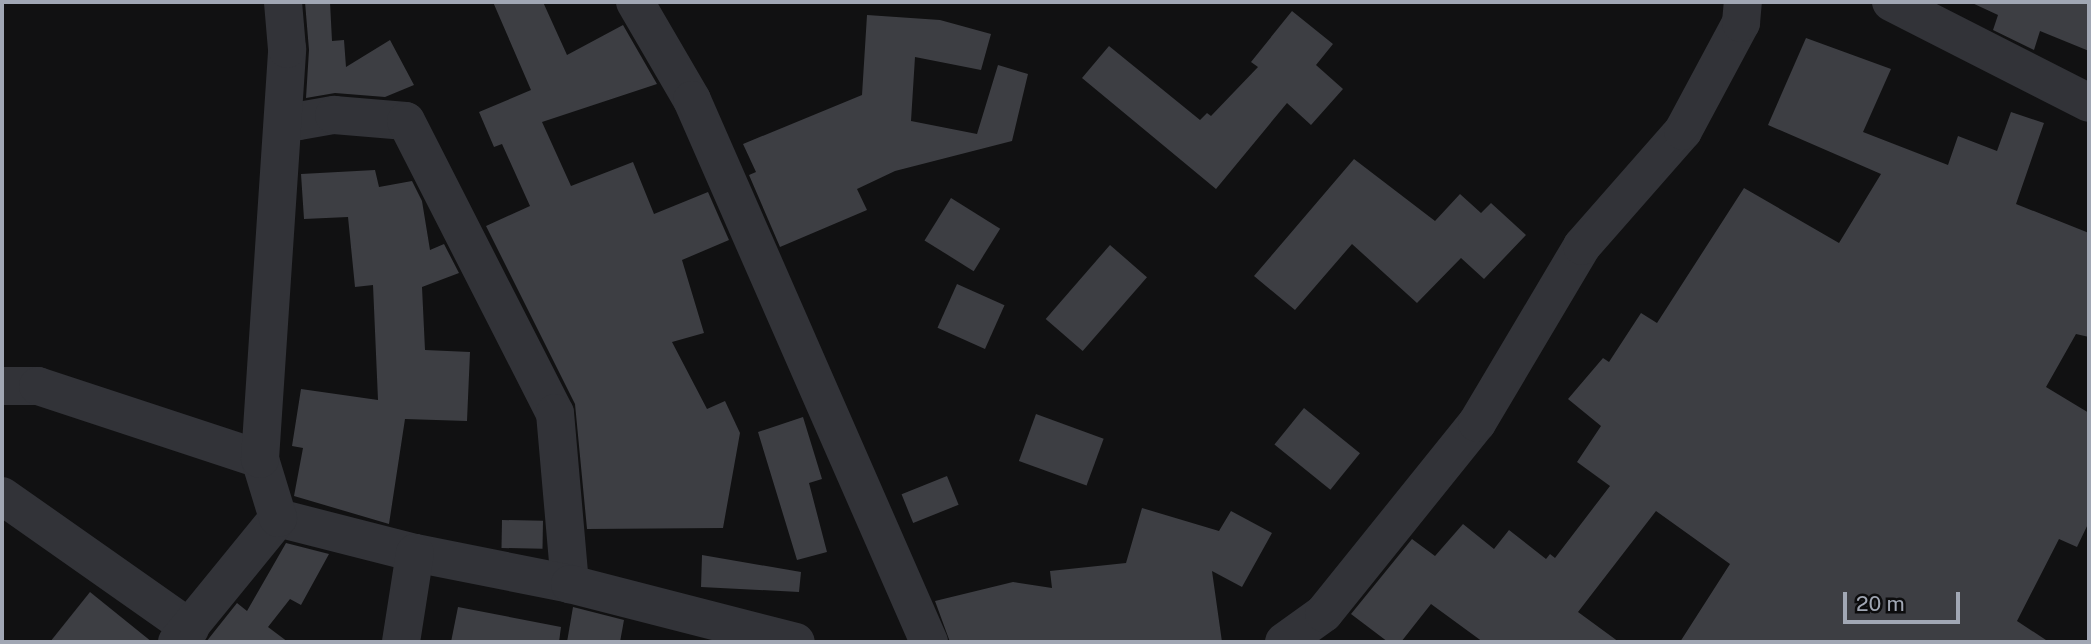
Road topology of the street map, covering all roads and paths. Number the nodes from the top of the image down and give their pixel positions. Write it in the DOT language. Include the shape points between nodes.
graph roads {
  1 [pos="283,2"];
  2 [pos="635,2"];
  3 [pos="1743,2"];
  4 [pos="1891,2"];
  5 [pos="2089,103"];
  6 [pos="283,117"];
  7 [pos="2,386"];
  8 [pos="260,459"];
  9 [pos="2,496"];
  10 [pos="278,518"];
  11 [pos="415,554"];
  12 [pos="570,584"];
  13 [pos="183,635"];
  14 [pos="401,642"];
  15 [pos="796,642"];
  16 [pos="929,642"];
  17 [pos="1284,642"];
  1 -- 6 [label="street" via="287,48"];
  2 -- 16 [label="street" via="692,100"];
  3 -- 17 [label="street" via="1741,23 1683,131 1582,246 1477,423 1324,613"];
  4 -- 5 [label="street"];
  6 -- 8 [label="street"];
  6 -- 12 [label="street" via="299,121 334,115 406,121 555,413"];
  7 -- 8 [label="street" via="38,386"];
  8 -- 10 [label="street"];
  9 -- 13 [label="street"];
  10 -- 11 [label="street"];
  10 -- 13 [label="street"];
  11 -- 12 [label="street"];
  11 -- 14 [label="street"];
  12 -- 15 [label="street"];
}
